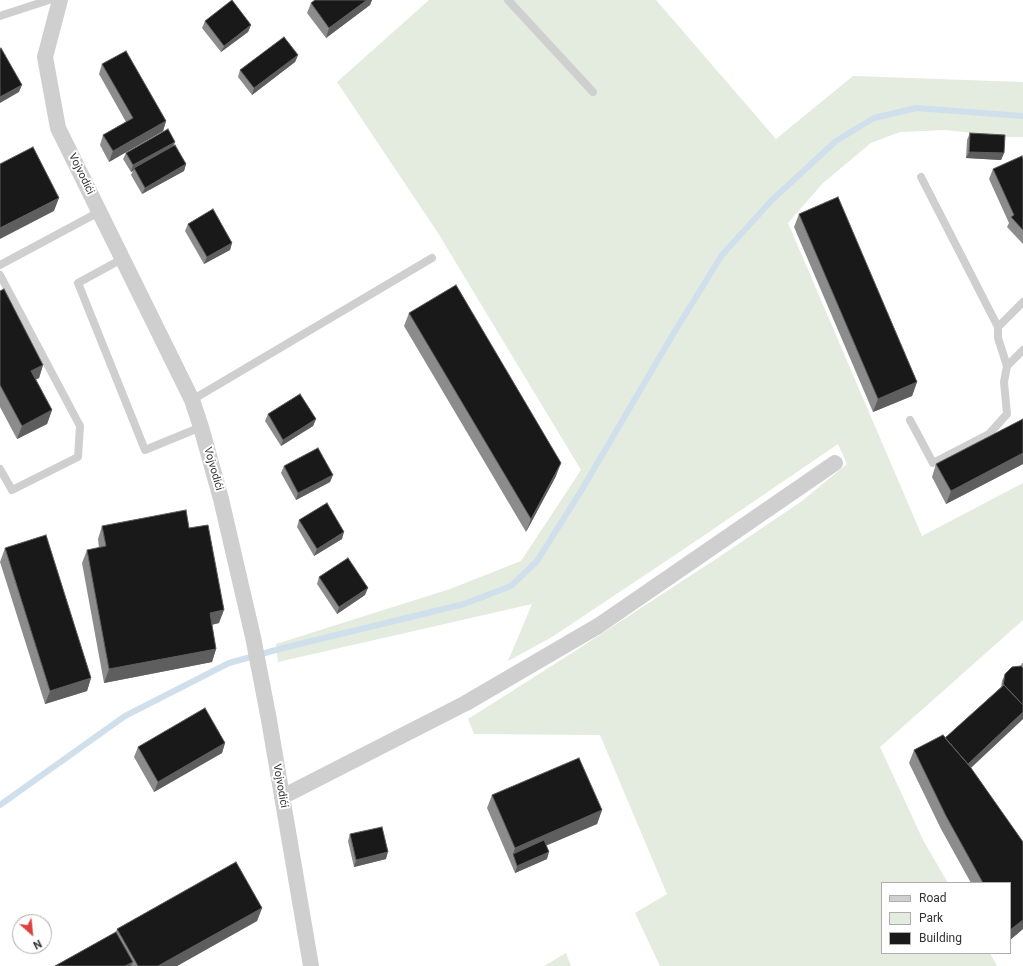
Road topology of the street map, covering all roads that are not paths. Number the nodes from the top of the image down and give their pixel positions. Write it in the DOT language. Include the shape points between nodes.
graph roads {
  1 [pos="49,0"];
  2 [pos="60,0"];
  3 [pos="508,0"];
  4 [pos="0,16"];
  5 [pos="593,92"];
  6 [pos="921,177"];
  7 [pos="99,212"];
  8 [pos="432,258"];
  9 [pos="122,259"];
  10 [pos="0,265"];
  11 [pos="0,275"];
  12 [pos="1023,302"];
  13 [pos="998,327"];
  14 [pos="1023,350"];
  15 [pos="1007,366"];
  16 [pos="192,400"];
  17 [pos="910,420"];
  18 [pos="201,427"];
  19 [pos="835,463"];
  20 [pos="0,469"];
  21 [pos="282,797"];
  22 [pos="311,966"];
  1 -- 4 [label="lane"];
  2 -- 7 [label="street, Vojvodići" via="45,57 58,128"];
  3 -- 5 [label="lane"];
  6 -- 13 [label="lane"];
  7 -- 9 [label="street, Vojvodići"];
  7 -- 10 [label="lane"];
  8 -- 16 [label="lane"];
  9 -- 16 [label="street, Vojvodići"];
  9 -- 18 [label="lane" via="78,283 145,450"];
  11 -- 20 [label="lane" via="80,426 78,457 12,490"];
  12 -- 13 [label="lane"];
  13 -- 15 [label="lane" via="998,338"];
  14 -- 15 [label="lane"];
  15 -- 17 [label="lane" via="1004,382 1007,414 989,434 933,462"];
  16 -- 18 [label="street, Vojvodići"];
  18 -- 21 [label="street, Vojvodići" via="221,499 253,637"];
  19 -- 21 [label="street" via="598,626 466,703"];
  21 -- 22 [label="street, Vojvodići"];
}
